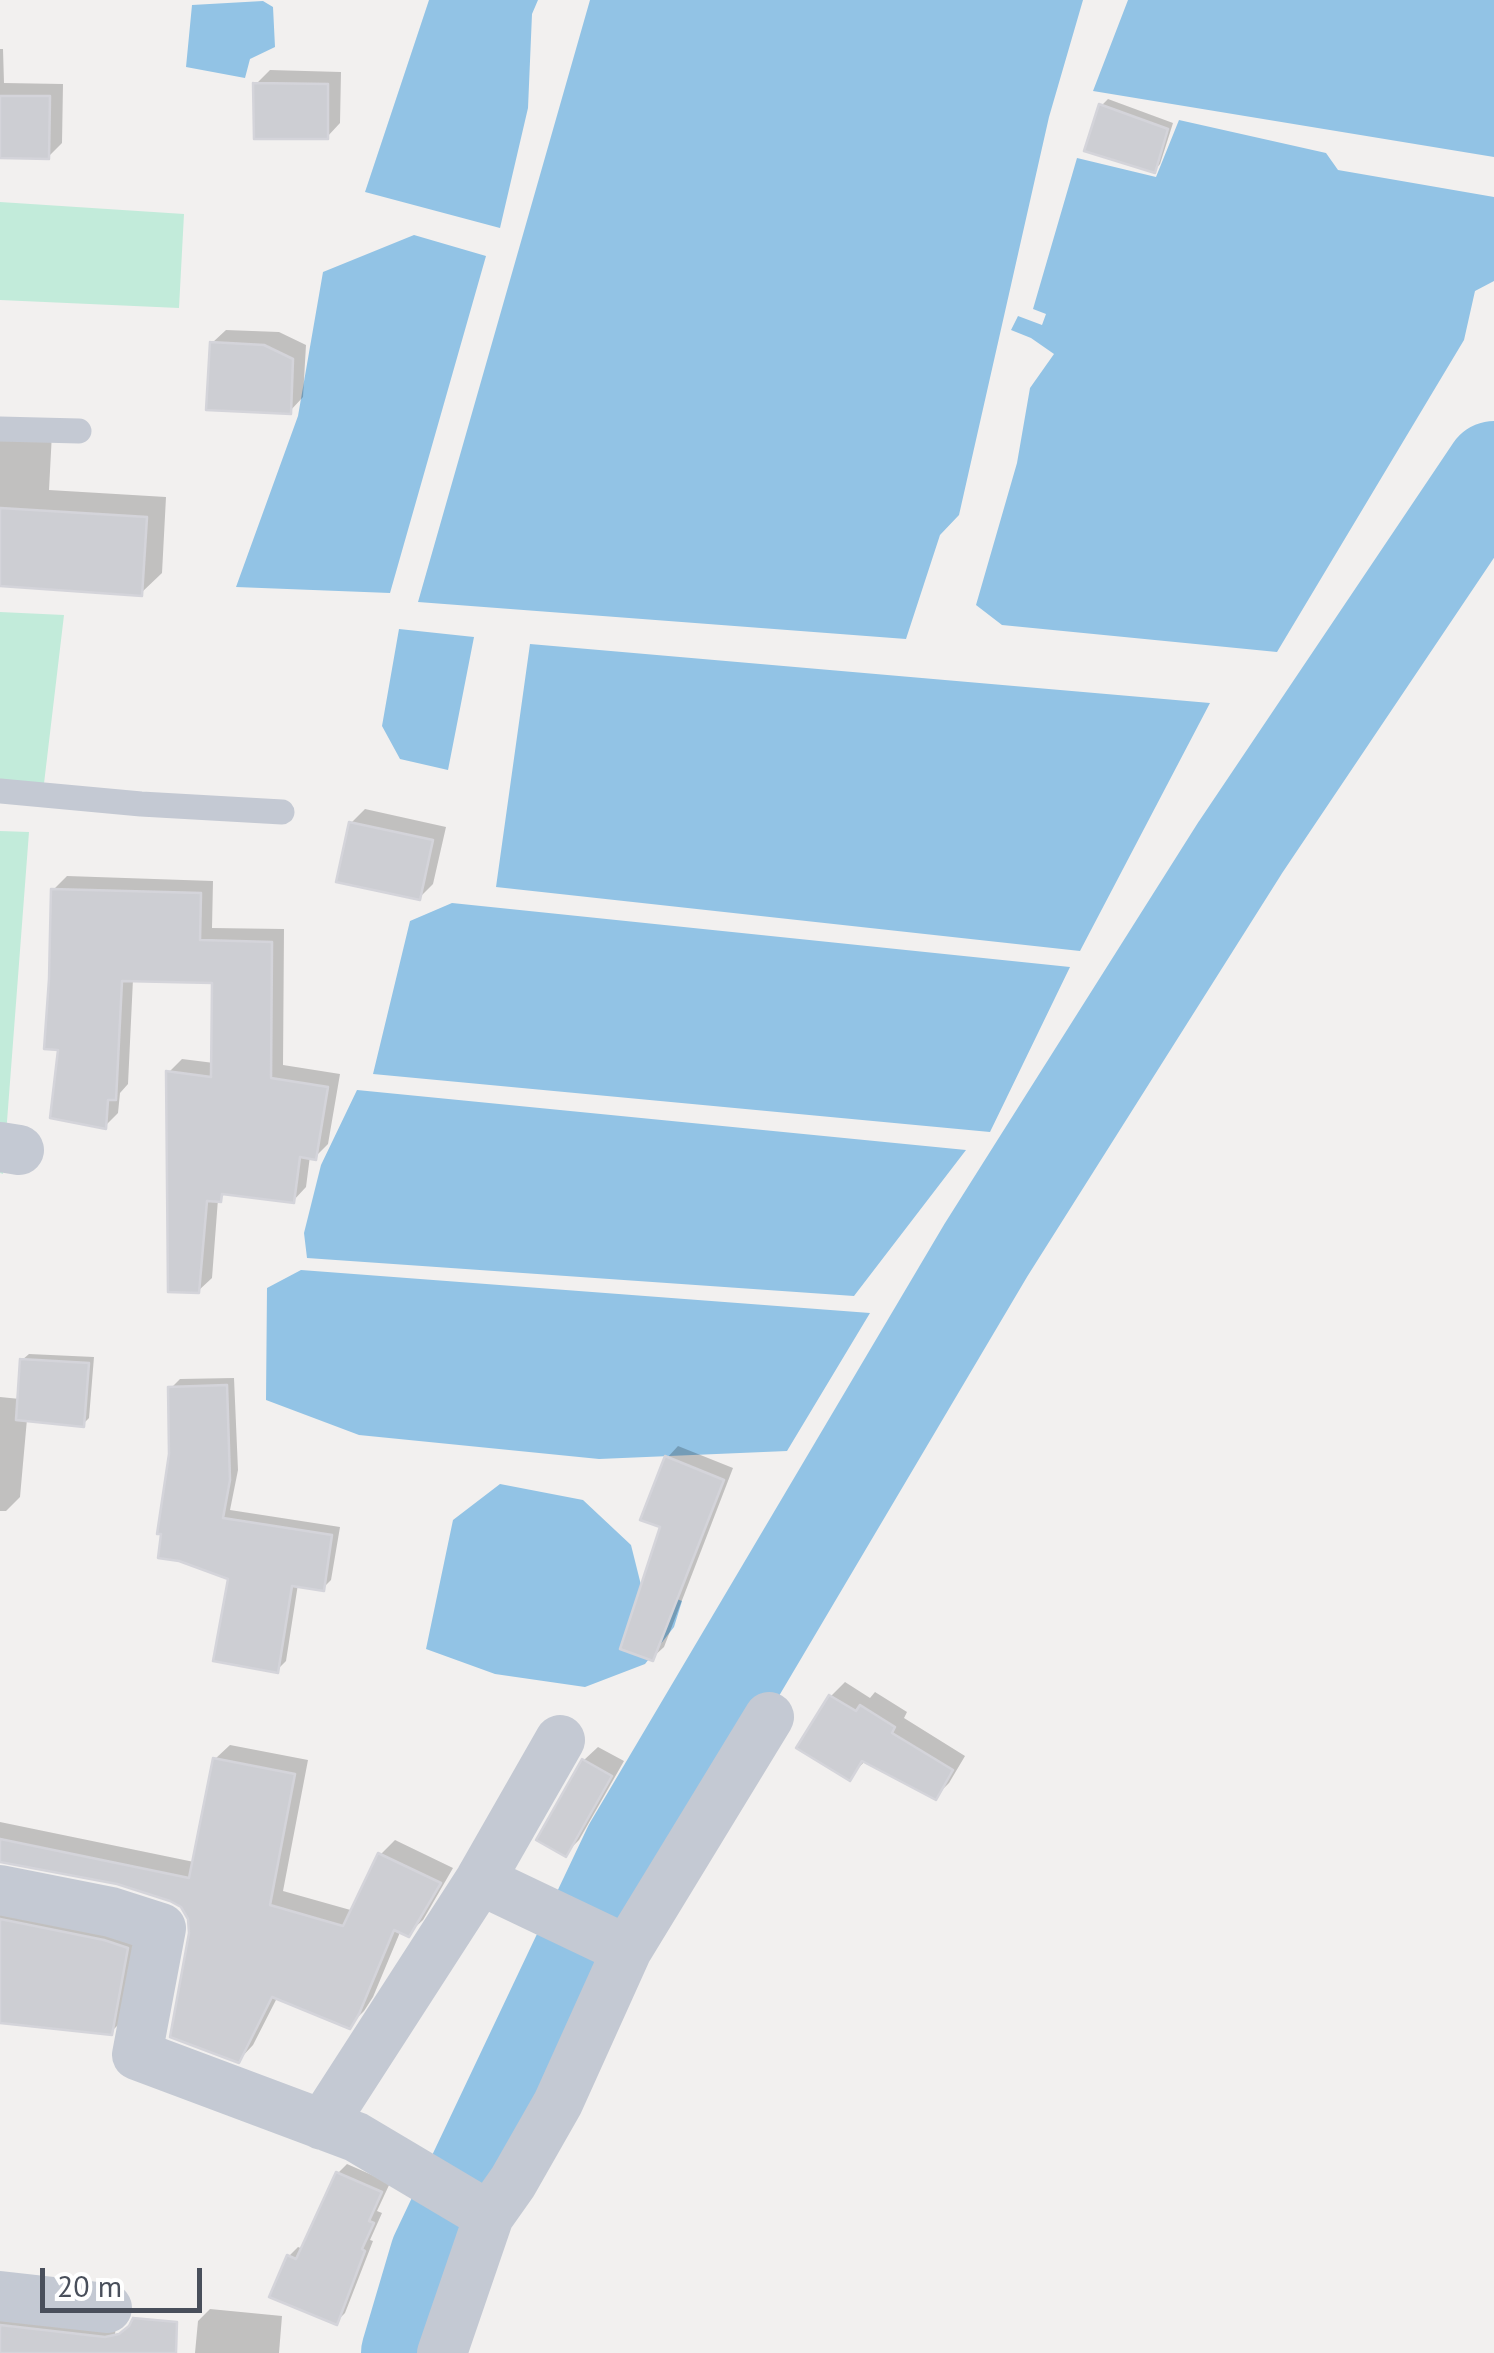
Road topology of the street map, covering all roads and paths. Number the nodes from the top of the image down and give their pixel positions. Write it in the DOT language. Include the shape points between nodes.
graph roads {
  1 [pos="0,430"];
  2 [pos="79,431"];
  3 [pos="0,791"];
  4 [pos="282,812"];
  5 [pos="769,1716"];
  6 [pos="560,1740"];
  7 [pos="480,1880"];
  8 [pos="0,1890"];
  9 [pos="627,1950"];
  10 [pos="339,2131"];
  11 [pos="489,2216"];
  12 [pos="0,2296"];
  13 [pos="107,2308"];
  14 [pos="442,2353"];
  1 -- 2 [label="lane"];
  3 -- 4 [label="lane"];
  5 -- 9 [label="street"];
  6 -- 7 [label="street"];
  7 -- 9 [label="street"];
  7 -- 10 [label="street"];
  8 -- 10 [label="street" via="161,1928 137,2055"];
  9 -- 11 [label="street" via="558,2102"];
  10 -- 11 [label="street"];
  11 -- 14 [label="street"];
  12 -- 13 [label="street"];
}
